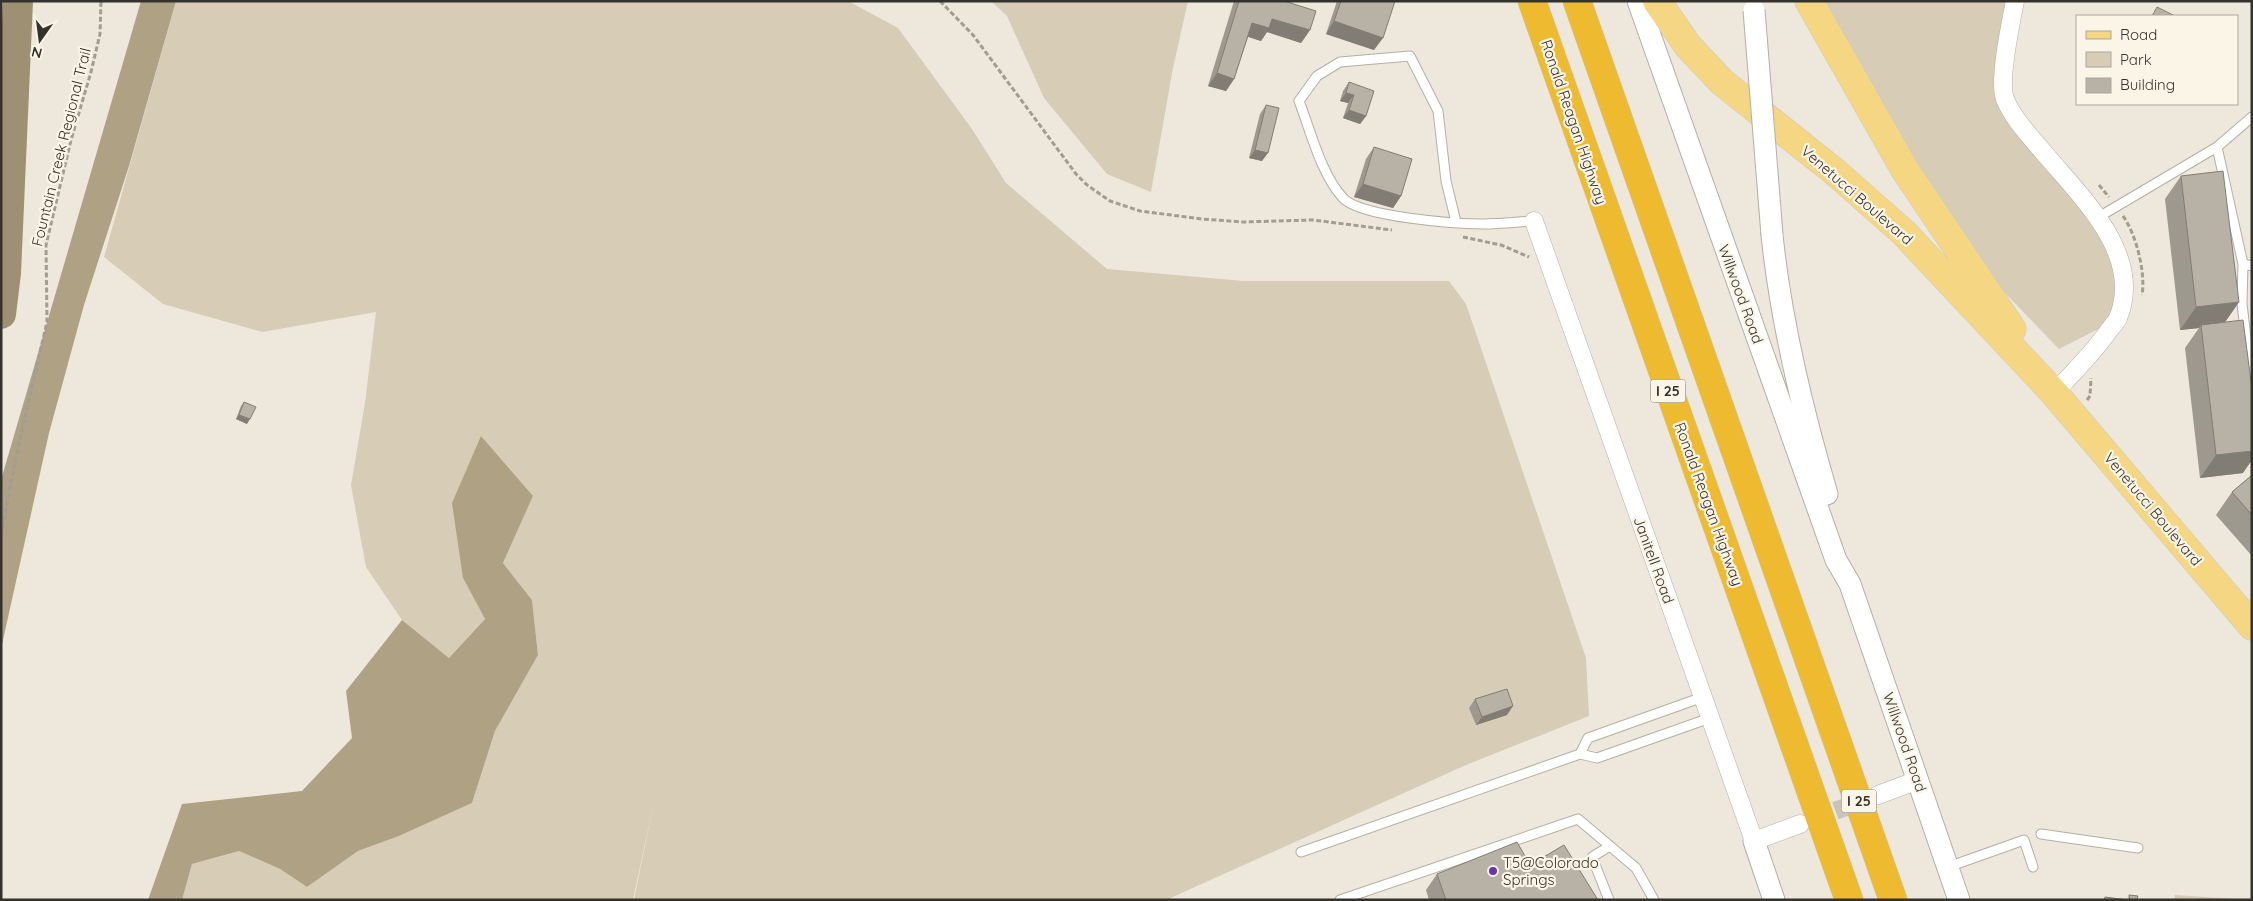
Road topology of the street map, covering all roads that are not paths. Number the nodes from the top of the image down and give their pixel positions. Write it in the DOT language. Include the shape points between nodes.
graph roads {
  1 [pos="1532,1"];
  2 [pos="1577,1"];
  3 [pos="1638,1"];
  4 [pos="1657,1"];
  5 [pos="1809,1"];
  6 [pos="2015,1"];
  7 [pos="1754,6"];
  8 [pos="2252,117"];
  9 [pos="2217,147"];
  10 [pos="2098,218"];
  11 [pos="1534,221"];
  12 [pos="1456,222"];
  13 [pos="2247,265"];
  14 [pos="2252,388"];
  15 [pos="2054,392"];
  16 [pos="1850,584"];
  17 [pos="2252,626"];
  18 [pos="1703,697"];
  19 [pos="1710,718"];
  20 [pos="1580,754"];
  21 [pos="1918,780"];
  22 [pos="1878,795"];
  23 [pos="1800,824"];
  24 [pos="2041,834"];
  25 [pos="1754,841"];
  26 [pos="1610,846"];
  27 [pos="2138,848"];
  28 [pos="1301,852"];
  29 [pos="1948,867"];
  30 [pos="2033,867"];
  31 [pos="1340,900"];
  32 [pos="1609,900"];
  33 [pos="1654,900"];
  34 [pos="1774,900"];
  35 [pos="1849,900"];
  36 [pos="1893,900"];
  37 [pos="1959,900"];
  1 -- 35 [label="highway, Ronald Reagan Highway / I 25"];
  2 -- 36 [label="highway, I 25"];
  3 -- 16 [label="street, Willwood Road" via="1836,560"];
  4 -- 15 [label="main road, Venetucci Boulevard" via="1688,46 1722,82 1835,172 1904,234"];
  5 -- 15 [label="main road, Venetucci Boulevard" via="1904,170"];
  6 -- 10 [label="street" via="2004,64 2004,97 2015,117"];
  7 -- 16 [label="street, Willwood Road, bridge" via="1777,280 1807,427 1845,555"];
  8 -- 9 [label="lane"];
  9 -- 10 [label="lane"];
  9 -- 13 [label="lane"];
  10 -- 15 [label="street" via="2112,241 2122,268 2125,291 2118,319 2089,357"];
  11 -- 12 [label="lane"];
  11 -- 18 [label="street, Janitell Road"];
  12 -- 12 [label="lane" via="1378,214 1344,201 1330,183 1299,101 1316,76 1340,62 1410,56 1438,111 1446,182"];
  13 -- 14 [label="lane" via="2242,304"];
  15 -- 17 [label="main road, Venetucci Boulevard"];
  16 -- 21 [label="street, Willwood Road"];
  18 -- 19 [label="street, Janitell Road"];
  18 -- 20 [label="lane" via="1588,738"];
  19 -- 20 [label="lane" via="1597,758"];
  19 -- 25 [label="street, Janitell Road"];
  20 -- 28 [label="lane"];
  21 -- 22 [label="street"];
  21 -- 29 [label="street, Willwood Road"];
  23 -- 25 [label="street"];
  24 -- 27 [label="lane"];
  25 -- 34 [label="street, Janitell Road"];
  26 -- 31 [label="lane" via="1578,819"];
  26 -- 32 [label="lane" via="1592,858"];
  26 -- 33 [label="lane" via="1636,868"];
  29 -- 30 [label="lane" via="2024,840"];
  29 -- 37 [label="street, Willwood Road"];
}
